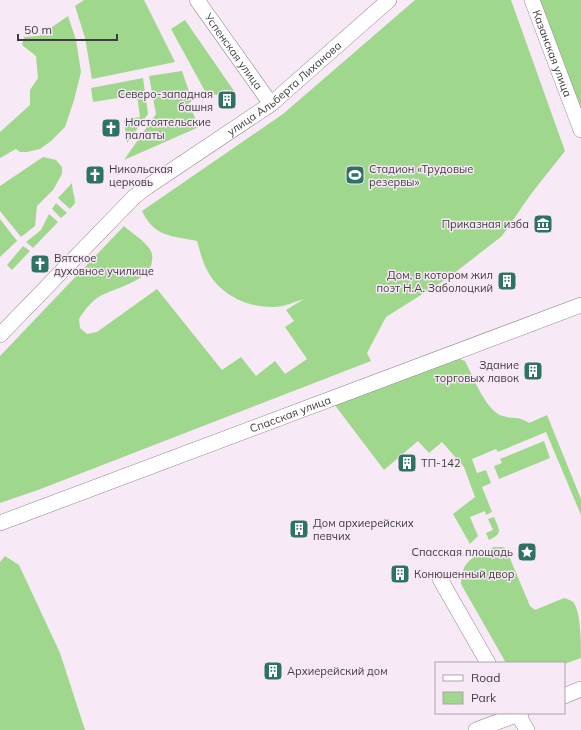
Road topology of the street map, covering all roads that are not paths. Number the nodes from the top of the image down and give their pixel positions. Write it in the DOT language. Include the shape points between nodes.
graph roads {
  1 [pos="197,0"];
  2 [pos="389,0"];
  3 [pos="532,0"];
  4 [pos="271,104"];
  5 [pos="581,130"];
  6 [pos="581,305"];
  7 [pos="0,335"];
  8 [pos="0,523"];
  9 [pos="440,579"];
  10 [pos="487,662"];
  11 [pos="581,689"];
  12 [pos="565,696"];
  13 [pos="516,714"];
  14 [pos="519,714"];
  15 [pos="476,730"];
  16 [pos="527,730"];
  1 -- 4 [label="street, Успенская улица"];
  2 -- 4 [label="street, улица Альберта Лиханова"];
  3 -- 5 [label="street, Казанская улица"];
  4 -- 7 [label="street, улица Альберта Лиханова" via="134,197"];
  6 -- 8 [label="street, Спасская улица"];
  9 -- 10 [label="street"];
  11 -- 12 [label="street"];
  13 -- 15 [label="street"];
  14 -- 16 [label="street"];
}
